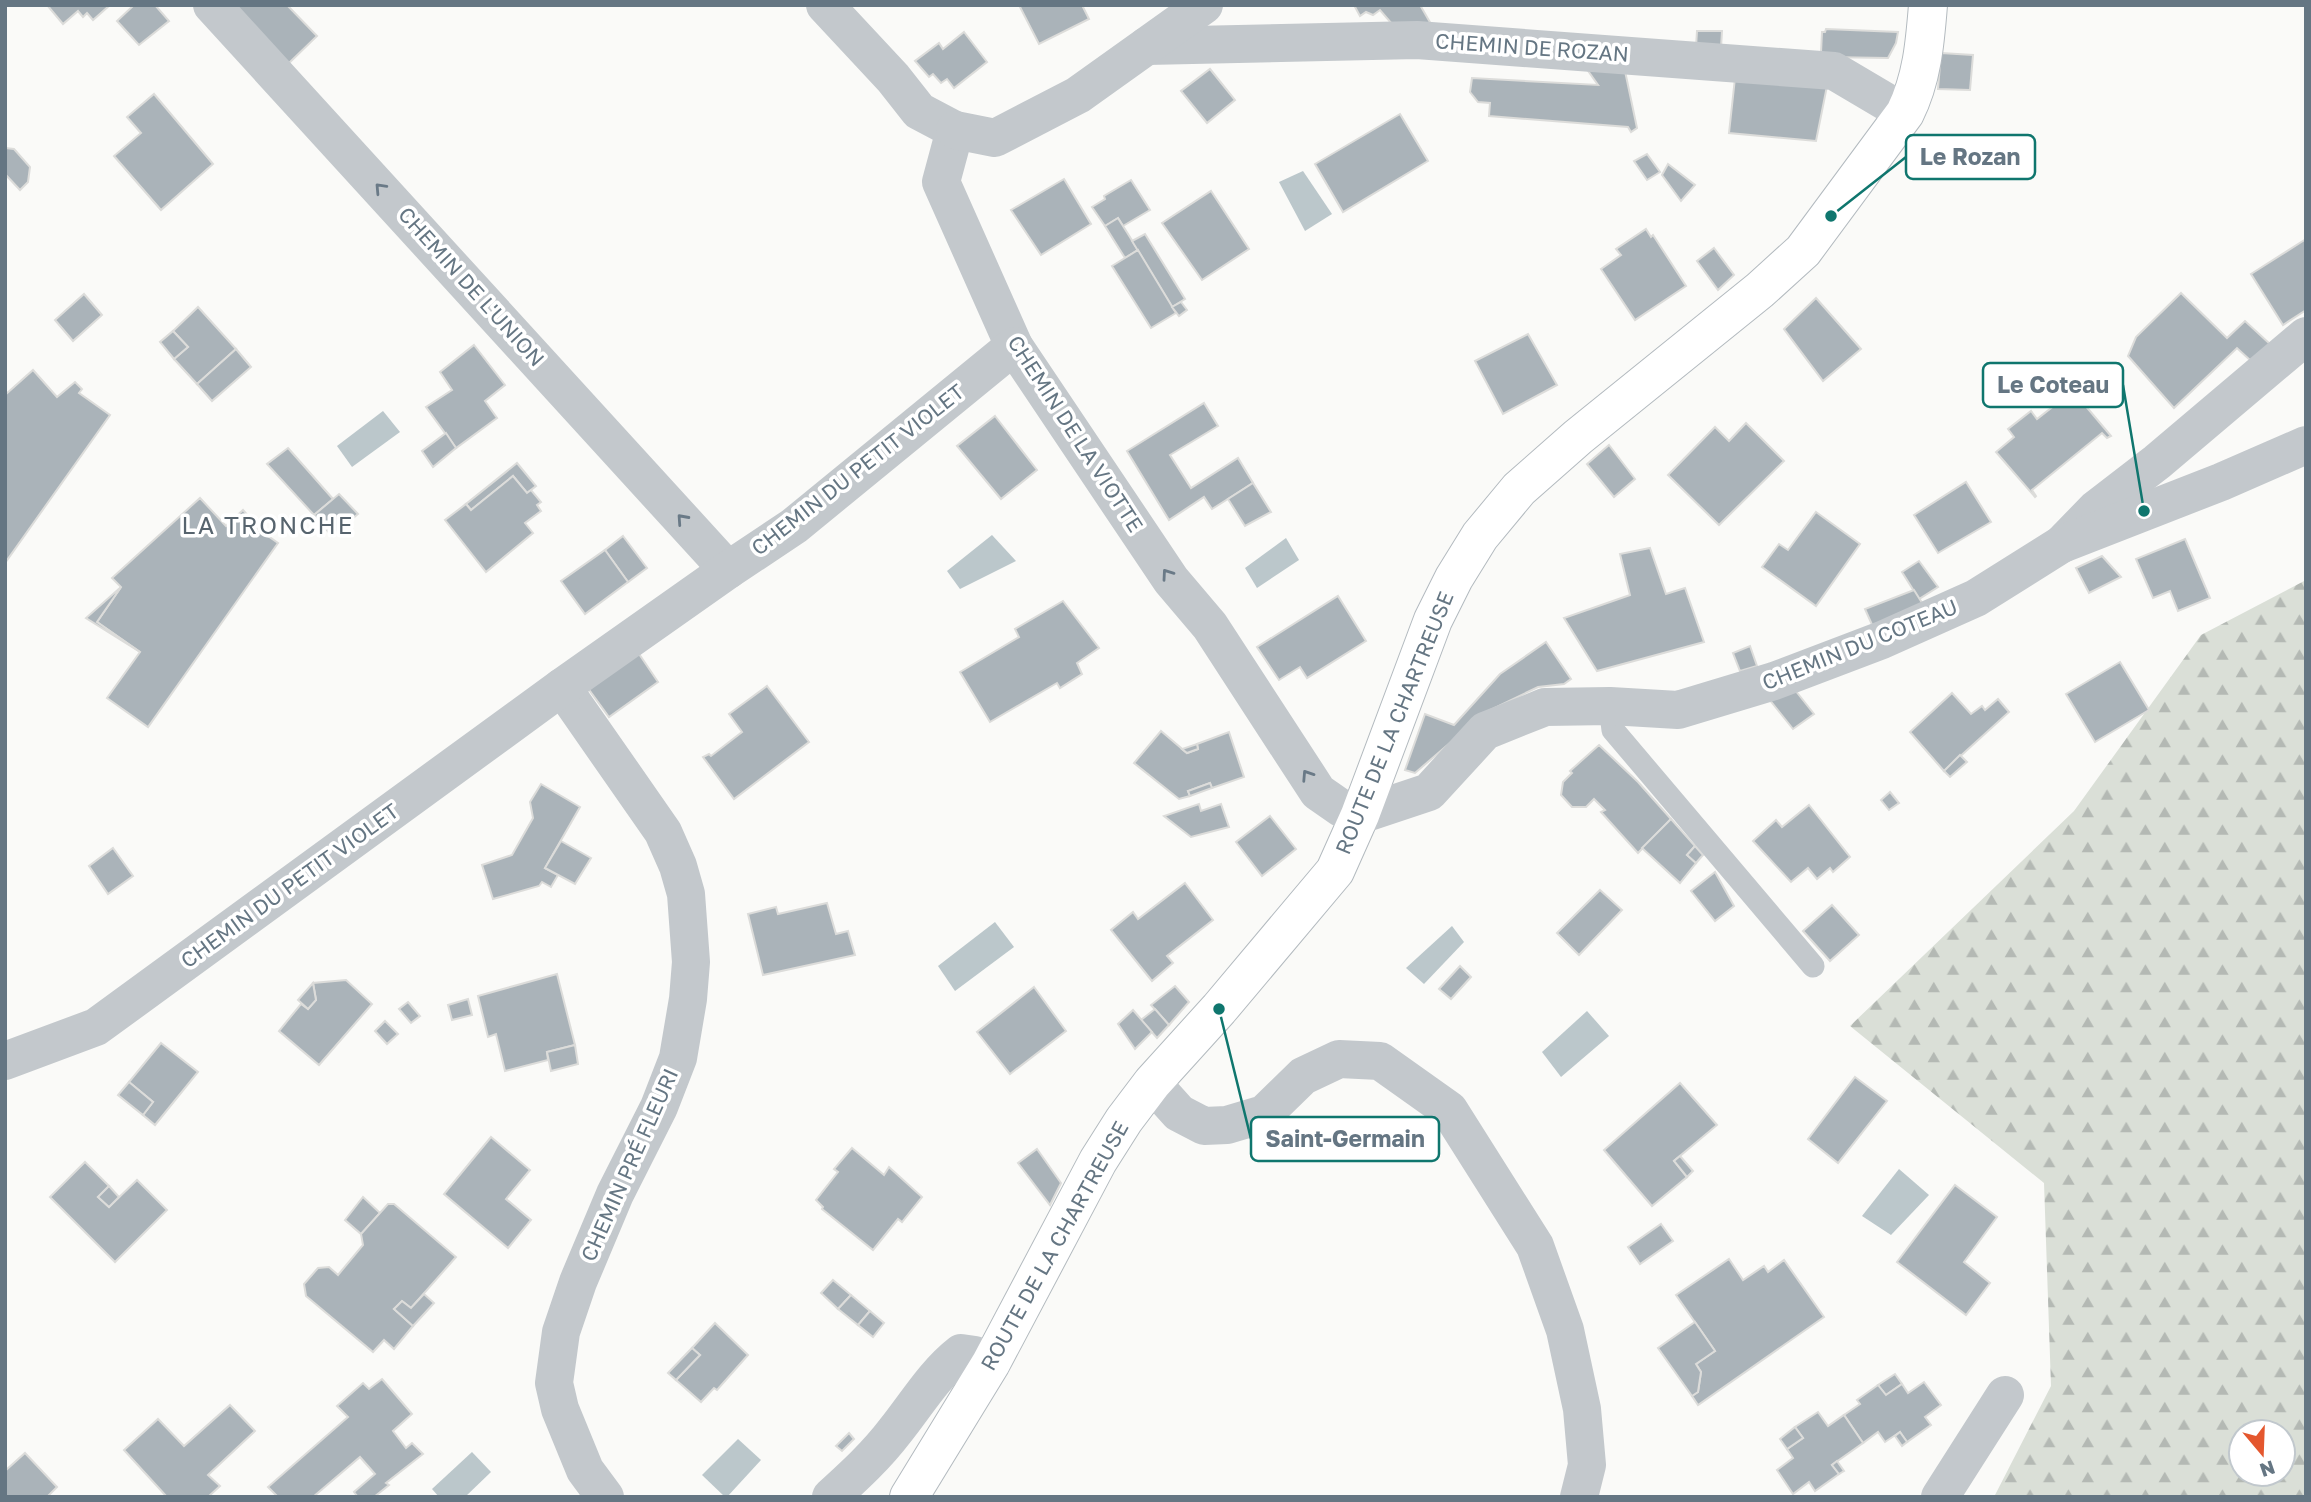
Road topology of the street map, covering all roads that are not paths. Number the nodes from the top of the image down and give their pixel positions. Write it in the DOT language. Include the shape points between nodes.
graph roads {
  1 [pos="212,5"];
  2 [pos="825,5"];
  3 [pos="1204,5"];
  4 [pos="1928,5"];
  5 [pos="1147,46"];
  6 [pos="1905,113"];
  7 [pos="955,130"];
  8 [pos="2306,336"];
  9 [pos="1014,346"];
  10 [pos="2306,445"];
  11 [pos="2062,544"];
  12 [pos="728,570"];
  13 [pos="562,687"];
  14 [pos="1610,706"];
  15 [pos="1360,816"];
  16 [pos="1813,966"];
  17 [pos="5,1061"];
  18 [pos="1152,1083"];
  19 [pos="990,1363"];
  20 [pos="2005,1395"];
  21 [pos="605,1497"];
  22 [pos="831,1497"];
  23 [pos="909,1497"];
  24 [pos="1579,1497"];
  25 [pos="1940,1497"];
  12 -- 1 [label="street, CHEMIN DE L'UNION, one-way"];
  2 -- 7 [label="street" via="919,111"];
  3 -- 5 [label="street"];
  4 -- 6 [label="main road, ROUTE DE LA CHARTREUSE" via="1925,52"];
  5 -- 6 [label="street, CHEMIN DE ROZAN" via="1417,40 1834,71"];
  5 -- 7 [label="street" via="1078,95 995,138"];
  6 -- 15 [label="main road, ROUTE DE LA CHARTREUSE" via="1831,216 1788,265 1518,489 1480,536 1433,620"];
  7 -- 9 [label="street, CHEMIN DE LA VIOTTE" via="941,182"];
  8 -- 11 [label="street, CHEMIN DU COTEAU" via="2096,509"];
  9 -- 12 [label="street, CHEMIN DU PETIT VIOLET" via="794,526"];
  15 -- 9 [label="street, CHEMIN DE LA VIOTTE, one-way" via="1318,792 1210,626 1171,580"];
  10 -- 11 [label="street"];
  11 -- 14 [label="street, CHEMIN DU COTEAU" via="1976,598 1774,681 1678,710"];
  12 -- 13 [label="street, CHEMIN DU PETIT VIOLET"];
  13 -- 17 [label="street, CHEMIN DU PETIT VIOLET" via="96,1027"];
  13 -- 21 [label="street, CHEMIN PRÉ FLEURI" via="663,831 686,894 691,962 678,1058 615,1194 561,1332 554,1383 559,1409 585,1469"];
  14 -- 15 [label="street, CHEMIN DU COTEAU" via="1545,707 1485,731 1429,792"];
  14 -- 16 [label="lane" via="1613,730"];
  15 -- 18 [label="main road, ROUTE DE LA CHARTREUSE" via="1335,871"];
  18 -- 19 [label="main road, ROUTE DE LA CHARTREUSE" via="1098,1161"];
  18 -- 24 [label="street" via="1179,1113 1204,1126 1227,1125 1264,1114 1303,1076 1339,1059 1380,1061 1449,1110 1535,1246 1564,1330 1582,1409 1587,1465"];
  19 -- 22 [label="street" via="961,1353 946,1365 893,1434"];
  19 -- 23 [label="main road, ROUTE DE LA CHARTREUSE"];
  20 -- 25 [label="street"];
}
